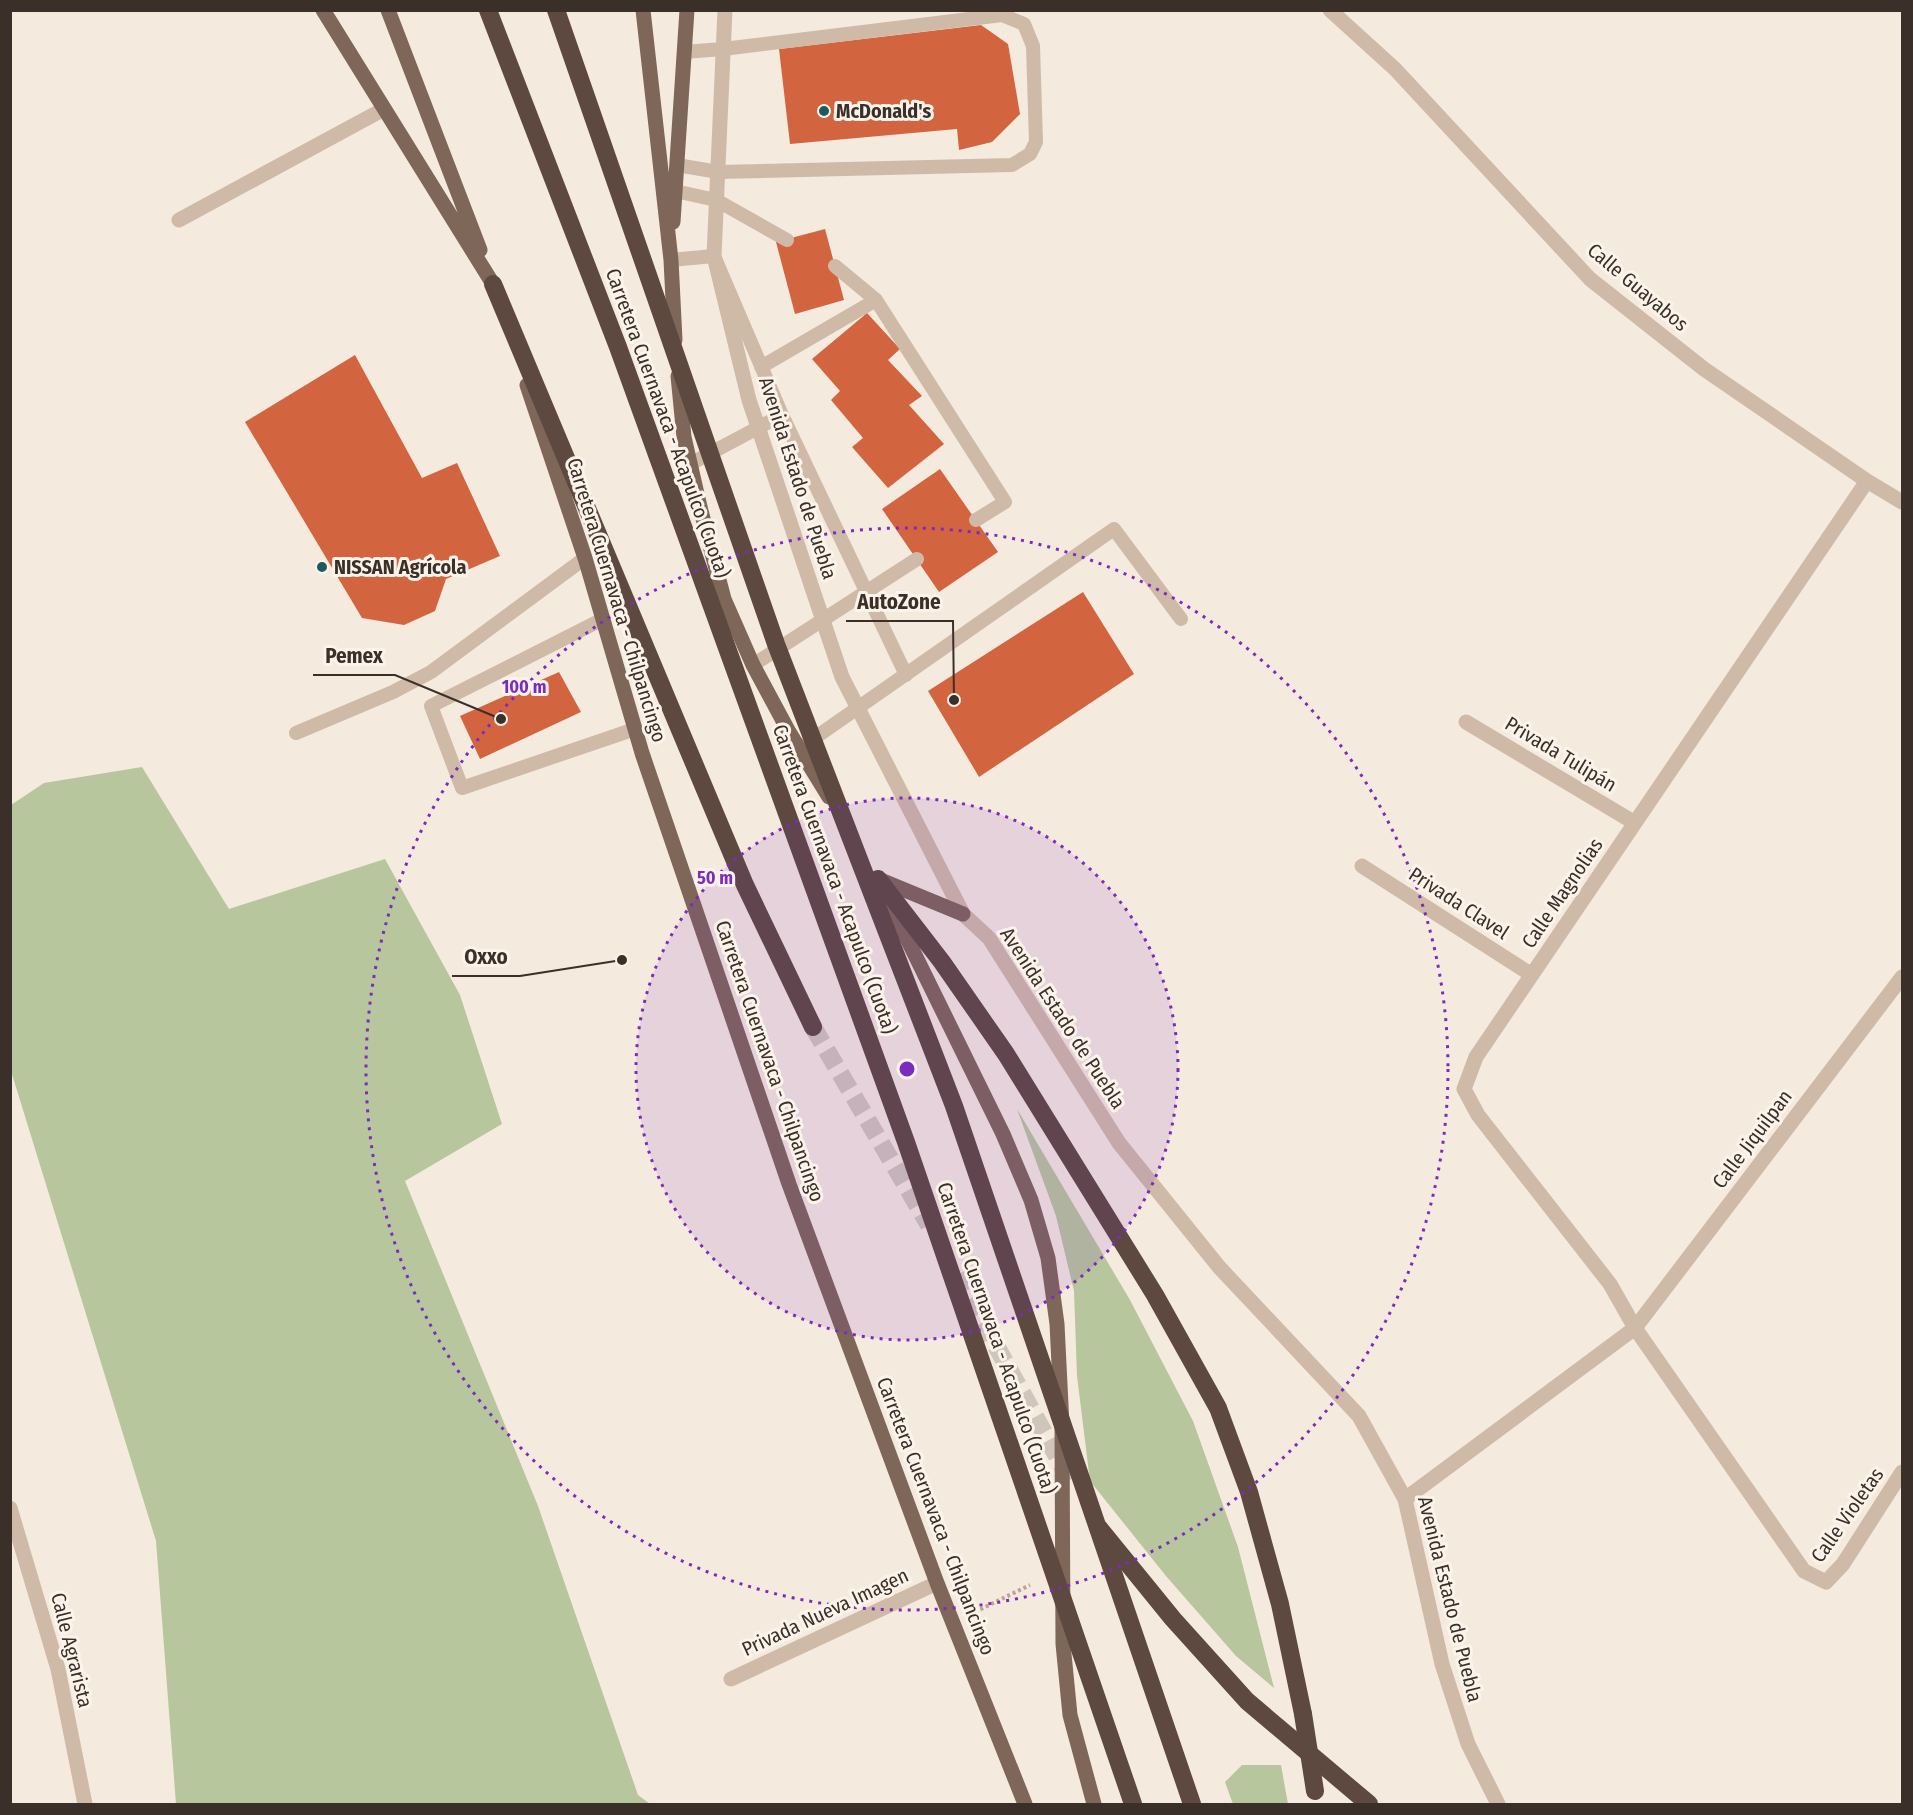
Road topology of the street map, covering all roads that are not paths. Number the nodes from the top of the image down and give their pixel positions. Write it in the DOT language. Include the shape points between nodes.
graph roads {
  1 [pos="322,10"];
  2 [pos="388,10"];
  3 [pos="488,10"];
  4 [pos="556,10"];
  5 [pos="644,10"];
  6 [pos="687,10"];
  7 [pos="724,10"];
  8 [pos="1330,10"];
  9 [pos="723,49"];
  10 [pos="684,52"];
  11 [pos="384,109"];
  12 [pos="677,165"];
  13 [pos="718,172"];
  14 [pos="675,191"];
  15 [pos="716,200"];
  16 [pos="179,220"];
  17 [pos="787,240"];
  18 [pos="714,256"];
  19 [pos="671,260"];
  20 [pos="835,266"];
  21 [pos="493,284"];
  22 [pos="876,300"];
  23 [pos="761,367"];
  24 [pos="782,414"];
  25 [pos="757,427"];
  26 [pos="690,464"];
  27 [pos="1867,481"];
  28 [pos="1902,502"];
  29 [pos="976,520"];
  30 [pos="585,558"];
  31 [pos="917,559"];
  32 [pos="866,593"];
  33 [pos="603,619"];
  34 [pos="823,620"];
  35 [pos="1181,620"];
  36 [pos="753,665"];
  37 [pos="906,675"];
  38 [pos="858,709"];
  39 [pos="1466,722"];
  40 [pos="635,729"];
  41 [pos="296,733"];
  42 [pos="799,749"];
  43 [pos="1635,823"];
  44 [pos="1362,866"];
  45 [pos="878,879"];
  46 [pos="963,914"];
  47 [pos="1532,975"];
  48 [pos="1902,977"];
  49 [pos="813,1027"];
  50 [pos="1635,1328"];
  51 [pos="1902,1472"];
  52 [pos="1074,1487"];
  53 [pos="1405,1499"];
  54 [pos="10,1508"];
  55 [pos="1092,1520"];
  56 [pos="937,1583"];
  57 [pos="731,1679"];
  58 [pos="1316,1798"];
  59 [pos="85,1804"];
  60 [pos="1025,1804"];
  61 [pos="1094,1804"];
  62 [pos="1133,1804"];
  63 [pos="1191,1804"];
  64 [pos="1370,1804"];
  65 [pos="1498,1804"];
  1 -- 11 [label="main road, Carretera Cuernavaca - Chilpancingo"];
  2 -- 21 [label="main road"];
  3 -- 62 [label="highway, Carretera Cuernavaca - Acapulco (Cuota), bridge" via="618,347 906,1142"];
  4 -- 63 [label="highway, Carretera Cuernavaca - Acapulco (Cuota), bridge" via="776,644 954,1106"];
  5 -- 19 [label="main road"];
  6 -- 10 [label="main road"];
  7 -- 9 [label="street, Avenida Estado de Puebla"];
  8 -- 27 [label="street, Calle Guayabos" via="1395,69 1590,279 1704,369"];
  9 -- 10 [label="lane"];
  9 -- 13 [label="street, Avenida Estado de Puebla"];
  9 -- 13 [label="lane" via="1002,15 1024,24 1033,46 1036,142 1030,154 1012,165"];
  10 -- 12 [label="main road"];
  11 -- 16 [label="street"];
  11 -- 21 [label="main road, Carretera Cuernavaca - Chilpancingo"];
  12 -- 13 [label="lane"];
  12 -- 14 [label="main road"];
  13 -- 15 [label="street, Avenida Estado de Puebla"];
  14 -- 15 [label="lane"];
  14 -- 19 [label="main road"];
  15 -- 17 [label="lane"];
  15 -- 18 [label="street, Avenida Estado de Puebla"];
  18 -- 19 [label="lane"];
  18 -- 23 [label="lane"];
  18 -- 25 [label="street, Avenida Estado de Puebla"];
  19 -- 26 [label="main road" via="684,437"];
  20 -- 22 [label="lane"];
  21 -- 30 [label="main road, Carretera Cuernavaca - Chilpancingo"];
  21 -- 49 [label="highway" via="745,885"];
  22 -- 23 [label="lane"];
  22 -- 29 [label="lane" via="1005,502"];
  23 -- 24 [label="lane"];
  24 -- 25 [label="lane"];
  24 -- 32 [label="lane"];
  25 -- 26 [label="lane"];
  25 -- 34 [label="street, Avenida Estado de Puebla"];
  26 -- 36 [label="main road" via="724,598"];
  27 -- 28 [label="street, Calle Guayabos"];
  27 -- 43 [label="street, Calle Magnolias"];
  30 -- 33 [label="main road, Carretera Cuernavaca - Chilpancingo"];
  30 -- 41 [label="lane" via="431,672"];
  31 -- 32 [label="lane"];
  32 -- 34 [label="lane"];
  32 -- 37 [label="lane"];
  33 -- 40 [label="main road, Carretera Cuernavaca - Chilpancingo"];
  33 -- 40 [label="lane" via="431,706 462,788"];
  34 -- 36 [label="lane"];
  34 -- 38 [label="street, Avenida Estado de Puebla" via="842,677"];
  35 -- 37 [label="lane" via="1114,529"];
  36 -- 42 [label="main road"];
  37 -- 38 [label="lane"];
  38 -- 42 [label="lane"];
  38 -- 46 [label="street, Avenida Estado de Puebla"];
  39 -- 43 [label="street, Privada Tulipán"];
  40 -- 56 [label="main road, Carretera Cuernavaca - Chilpancingo" via="789,1184"];
  42 -- 45 [label="main road"];
  43 -- 47 [label="street, Calle Magnolias"];
  44 -- 47 [label="street, Privada Clavel"];
  45 -- 46 [label="main road"];
  45 -- 58 [label="highway, bridge" via="1006,1054 1155,1295 1218,1408 1250,1492 1280,1604"];
  45 -- 61 [label="main road" via="1003,1134 1031,1200 1048,1258 1057,1324 1062,1425 1063,1644 1070,1715"];
  46 -- 53 [label="street, Avenida Estado de Puebla" via="989,938 1119,1143 1219,1267 1359,1416"];
  47 -- 50 [label="street, Calle Magnolias" via="1476,1057 1464,1089 1478,1115 1610,1284"];
  48 -- 50 [label="street, Calle Jiquilpan"];
  50 -- 51 [label="street, Calle Violetas" via="1804,1571 1826,1582 1843,1564"];
  50 -- 53 [label="street, Calle Jiquilpan"];
  52 -- 55 [label="highway"];
  53 -- 65 [label="street, Avenida Estado de Puebla" via="1442,1664 1467,1744"];
  54 -- 59 [label="street, Calle Agrarista" via="58,1669"];
  55 -- 63 [label="highway"];
  55 -- 64 [label="highway" via="1173,1619 1248,1701"];
  56 -- 57 [label="street, Privada Nueva Imagen"];
  56 -- 60 [label="main road, Carretera Cuernavaca - Chilpancingo"];
}
